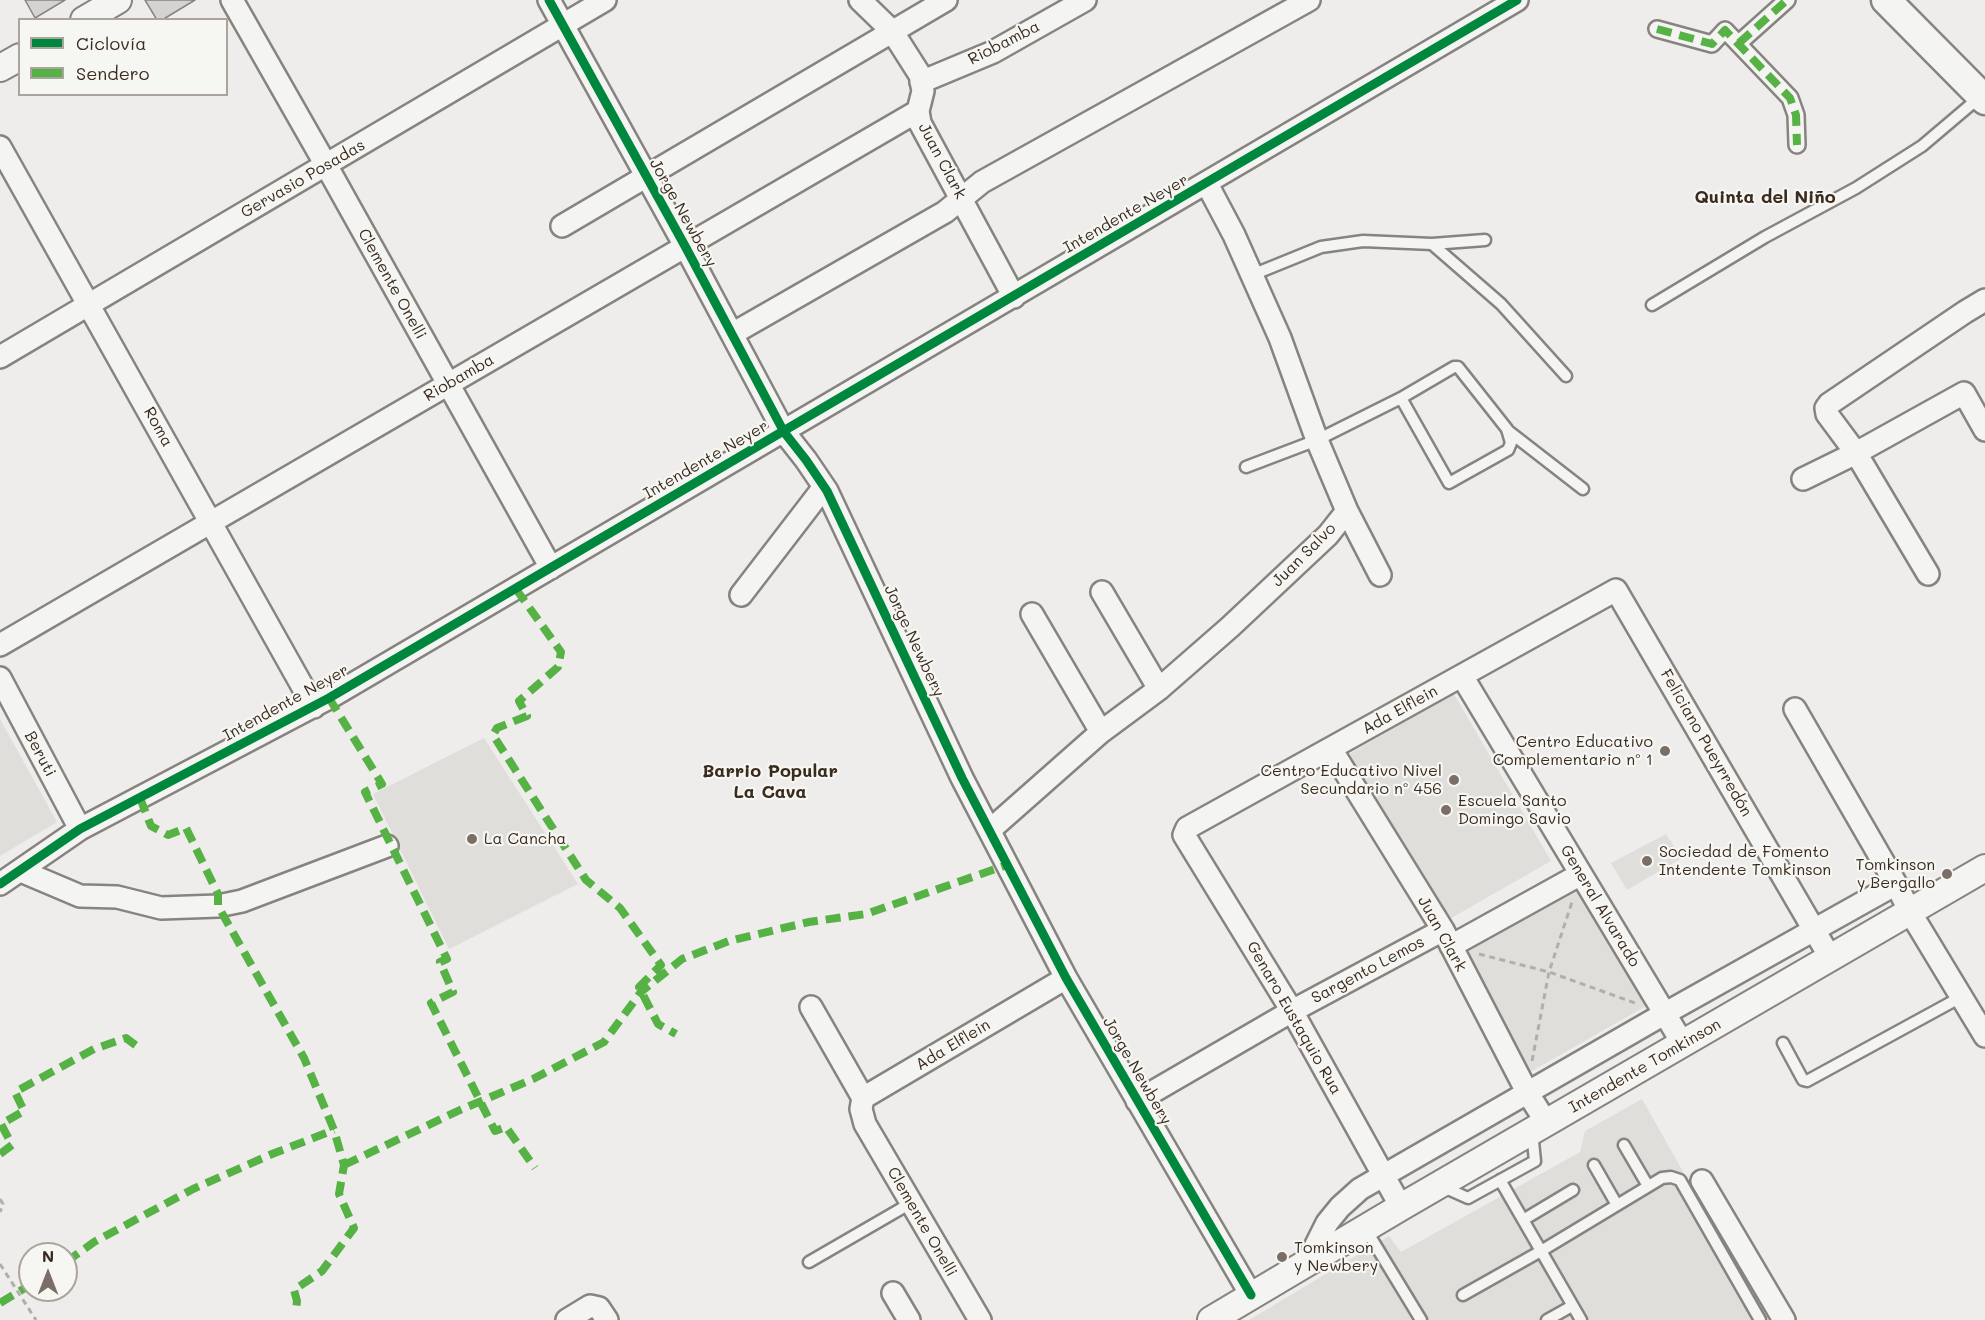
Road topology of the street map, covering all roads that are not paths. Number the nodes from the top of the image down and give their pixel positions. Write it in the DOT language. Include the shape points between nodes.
graph roads {
  1 [pos="117,0"];
  2 [pos="232,0"];
  3 [pos="549,0"];
  4 [pos="605,0"];
  5 [pos="860,0"];
  6 [pos="946,0"];
  7 [pos="1085,0"];
  8 [pos="1309,0"];
  9 [pos="1517,0"];
  10 [pos="1788,0"];
  11 [pos="1886,0"];
  12 [pos="87,18"];
  13 [pos="563,25"];
  14 [pos="1657,29"];
  15 [pos="892,31"];
  16 [pos="1738,43"];
  17 [pos="18,58"];
  18 [pos="0,68"];
  19 [pos="921,82"];
  20 [pos="1983,98"];
  21 [pos="918,111"];
  22 [pos="1797,145"];
  23 [pos="0,147"];
  24 [pos="326,165"];
  25 [pos="646,177"];
  26 [pos="1207,184"];
  27 [pos="962,198"];
  28 [pos="562,226"];
  29 [pos="1485,240"];
  30 [pos="1432,244"];
  31 [pos="685,246"];
  32 [pos="1252,275"];
  33 [pos="1014,297"];
  34 [pos="1985,300"];
  35 [pos="89,304"];
  36 [pos="1652,305"];
  37 [pos="732,334"];
  38 [pos="0,357"];
  39 [pos="1566,376"];
  40 [pos="448,384"];
  41 [pos="1401,398"];
  42 [pos="1507,429"];
  43 [pos="1985,430"];
  44 [pos="784,432"];
  45 [pos="1317,440"];
  46 [pos="1856,453"];
  47 [pos="1246,467"];
  48 [pos="1803,479"];
  49 [pos="824,487"];
  50 [pos="1583,489"];
  51 [pos="1347,511"];
  52 [pos="211,522"];
  53 [pos="551,568"];
  54 [pos="1928,574"];
  55 [pos="1380,575"];
  56 [pos="1616,590"];
  57 [pos="1102,592"];
  58 [pos="741,595"];
  59 [pos="1032,614"];
  60 [pos="0,645"];
  61 [pos="1462,676"];
  62 [pos="0,678"];
  63 [pos="1159,689"];
  64 [pos="314,707"];
  65 [pos="1795,709"];
  66 [pos="1101,732"];
  67 [pos="1331,749"];
  68 [pos="80,829"];
  69 [pos="990,830"];
  70 [pos="1184,831"];
  71 [pos="387,846"];
  72 [pos="1985,868"];
  73 [pos="21,871"];
  74 [pos="1581,874"];
  75 [pos="0,884"];
  76 [pos="1896,884"];
  77 [pos="1910,912"];
  78 [pos="1814,932"];
  79 [pos="1447,938"];
  80 [pos="1831,959"];
  81 [pos="1066,978"];
  82 [pos="1961,997"];
  83 [pos="811,1008"];
  84 [pos="1292,1011"];
  85 [pos="1664,1014"];
  86 [pos="1985,1036"];
  87 [pos="1783,1043"];
  88 [pos="1683,1044"];
  89 [pos="1527,1092"];
  90 [pos="863,1098"];
  91 [pos="1137,1101"];
  92 [pos="1539,1127"];
  93 [pos="1624,1145"];
  94 [pos="1594,1165"];
  95 [pos="1384,1175"];
  96 [pos="1500,1180"];
  97 [pos="1702,1181"];
  98 [pos="1438,1185"];
  99 [pos="1648,1186"];
  100 [pos="1573,1190"];
  101 [pos="911,1203"];
  102 [pos="1617,1205"];
  103 [pos="1401,1207"];
  104 [pos="1523,1220"];
  105 [pos="1365,1228"];
  106 [pos="1541,1251"];
  107 [pos="809,1262"];
  108 [pos="1306,1265"];
  109 [pos="893,1293"];
  110 [pos="1251,1295"];
  111 [pos="1463,1295"];
  112 [pos="1572,1306"];
  113 [pos="567,1320"];
  114 [pos="607,1320"];
  115 [pos="909,1320"];
  116 [pos="980,1320"];
  117 [pos="1211,1320"];
  118 [pos="1421,1320"];
  119 [pos="1547,1320"];
  120 [pos="1581,1320"];
  121 [pos="1760,1320"];
  122 [pos="1784,1320"];
  1 -- 12 [label="street"];
  2 -- 24 [label="street, Clemente Onelli"];
  3 -- 13 [label="street, Jorge Newbery"];
  4 -- 13 [label="street, Gervasio Posadas"];
  5 -- 15 [label="street"];
  6 -- 15 [label="street"];
  7 -- 19 [label="street, Riobamba" via="993,52"];
  8 -- 27 [label="street" via="982,182"];
  9 -- 26 [label="street, Intendente Neyer"];
  10 -- 16 [label="street"];
  11 -- 20 [label="main road"];
  13 -- 24 [label="street, Gervasio Posadas"];
  13 -- 25 [label="street, Jorge Newbery"];
  14 -- 16 [label="street" via="1712,44 1725,30"];
  15 -- 19 [label="street"];
  15 -- 25 [label="street"];
  16 -- 22 [label="street" via="1790,98 1796,115"];
  17 -- 18 [label="street"];
  19 -- 21 [label="street, Juan Clark"];
  20 -- 36 [label="lane" via="1913,152 1856,188"];
  21 -- 27 [label="street, Juan Clark" via="920,123"];
  21 -- 31 [label="street, Riobamba"];
  23 -- 35 [label="street, Roma"];
  24 -- 35 [label="street, Gervasio Posadas"];
  24 -- 40 [label="street, Clemente Onelli"];
  25 -- 28 [label="street"];
  25 -- 31 [label="street, Jorge Newbery"];
  26 -- 32 [label="street, Juan Salvo"];
  26 -- 33 [label="street, Intendente Neyer"];
  27 -- 33 [label="street, Juan Clark"];
  27 -- 37 [label="street" via="945,212"];
  29 -- 30 [label="lane"];
  30 -- 32 [label="lane" via="1362,241 1322,247"];
  30 -- 39 [label="lane" via="1501,304"];
  31 -- 37 [label="street, Jorge Newbery"];
  31 -- 40 [label="street, Riobamba"];
  32 -- 45 [label="street, Juan Salvo"];
  33 -- 44 [label="street, Intendente Neyer"];
  34 -- 46 [label="street" via="1829,404 1827,414"];
  35 -- 38 [label="street, Gervasio Posadas"];
  35 -- 52 [label="street, Roma"];
  37 -- 44 [label="street, Jorge Newbery"];
  40 -- 52 [label="street, Riobamba"];
  40 -- 53 [label="street, Clemente Onelli"];
  41 -- 42 [label="lane" via="1458,367"];
  41 -- 42 [label="lane" via="1449,483 1508,450 1511,442"];
  41 -- 45 [label="lane"];
  42 -- 50 [label="lane"];
  43 -- 46 [label="street" via="1964,393"];
  44 -- 49 [label="street, Jorge Newbery"];
  44 -- 53 [label="street, Intendente Neyer"];
  45 -- 47 [label="lane"];
  45 -- 51 [label="street, Juan Salvo"];
  46 -- 48 [label="street"];
  46 -- 54 [label="street"];
  49 -- 58 [label="street"];
  49 -- 69 [label="street, Jorge Newbery"];
  51 -- 55 [label="street"];
  51 -- 63 [label="street, Juan Salvo" via="1328,535"];
  52 -- 60 [label="street, Riobamba"];
  52 -- 64 [label="street, Roma"];
  53 -- 64 [label="street, Intendente Neyer"];
  56 -- 61 [label="street, Ada Elflein"];
  56 -- 78 [label="street, Feliciano Pueyrredón"];
  57 -- 63 [label="street"];
  59 -- 66 [label="street"];
  61 -- 67 [label="street, Ada Elflein"];
  61 -- 74 [label="street, General Alvarado"];
  62 -- 68 [label="street, Beruti"];
  63 -- 66 [label="street, Juan Salvo"];
  64 -- 68 [label="street, Intendente Neyer"];
  65 -- 76 [label="street"];
  66 -- 69 [label="street, Juan Salvo"];
  67 -- 70 [label="street, Ada Elflein"];
  67 -- 79 [label="street, Juan Clark"];
  68 -- 73 [label="street, Intendente Neyer"];
  69 -- 81 [label="street, Jorge Newbery"];
  70 -- 84 [label="street, Genaro Eustaquio Rua"];
  71 -- 73 [label="street" via="243,901 218,906 161,908 117,897 80,896"];
  72 -- 77 [label="street, Intendente Tomkinson"];
  73 -- 75 [label="street, Intendente Neyer"];
  74 -- 79 [label="street, Sargento Lemos"];
  74 -- 85 [label="street, General Alvarado"];
  76 -- 77 [label="street"];
  76 -- 78 [label="street"];
  77 -- 80 [label="street, Intendente Tomkinson"];
  77 -- 82 [label="street"];
  78 -- 80 [label="street, Feliciano Pueyrredón"];
  78 -- 85 [label="street"];
  79 -- 84 [label="street, Sargento Lemos"];
  79 -- 89 [label="street, Juan Clark"];
  80 -- 88 [label="street, Intendente Tomkinson"];
  81 -- 90 [label="street, Ada Elflein"];
  81 -- 91 [label="street, Jorge Newbery"];
  82 -- 86 [label="street"];
  82 -- 87 [label="lane" via="1807,1081"];
  83 -- 90 [label="street"];
  84 -- 91 [label="street, Sargento Lemos"];
  84 -- 95 [label="street, Genaro Eustaquio Rua"];
  85 -- 88 [label="street, General Alvarado"];
  85 -- 89 [label="street"];
  88 -- 92 [label="street, Intendente Tomkinson"];
  89 -- 92 [label="street, Juan Clark"];
  89 -- 95 [label="street"];
  90 -- 101 [label="street, Clemente Onelli" via="865,1124"];
  91 -- 110 [label="street, Jorge Newbery"];
  92 -- 96 [label="lane" via="1535,1161"];
  92 -- 98 [label="street, Intendente Tomkinson"];
  93 -- 99 [label="lane"];
  94 -- 102 [label="lane"];
  95 -- 103 [label="street, Genaro Eustaquio Rua"];
  95 -- 108 [label="street" via="1340,1207 1327,1223"];
  96 -- 98 [label="lane" via="1468,1198"];
  96 -- 104 [label="lane"];
  97 -- 122 [label="street"];
  98 -- 103 [label="street, Intendente Tomkinson"];
  99 -- 102 [label="lane"];
  99 -- 121 [label="lane" via="1662,1178 1680,1180"];
  100 -- 104 [label="lane"];
  101 -- 107 [label="lane"];
  101 -- 116 [label="street, Clemente Onelli"];
  102 -- 106 [label="lane"];
  103 -- 105 [label="street, Intendente Tomkinson"];
  104 -- 106 [label="lane"];
  105 -- 108 [label="street, Intendente Tomkinson"];
  105 -- 118 [label="lane"];
  106 -- 111 [label="lane"];
  106 -- 112 [label="lane"];
  108 -- 110 [label="street, Intendente Tomkinson"];
  109 -- 115 [label="street"];
  110 -- 117 [label="street, Intendente Tomkinson"];
  112 -- 119 [label="lane"];
  112 -- 120 [label="lane"];
  113 -- 114 [label="street" via="590,1306 599,1308"];
}
